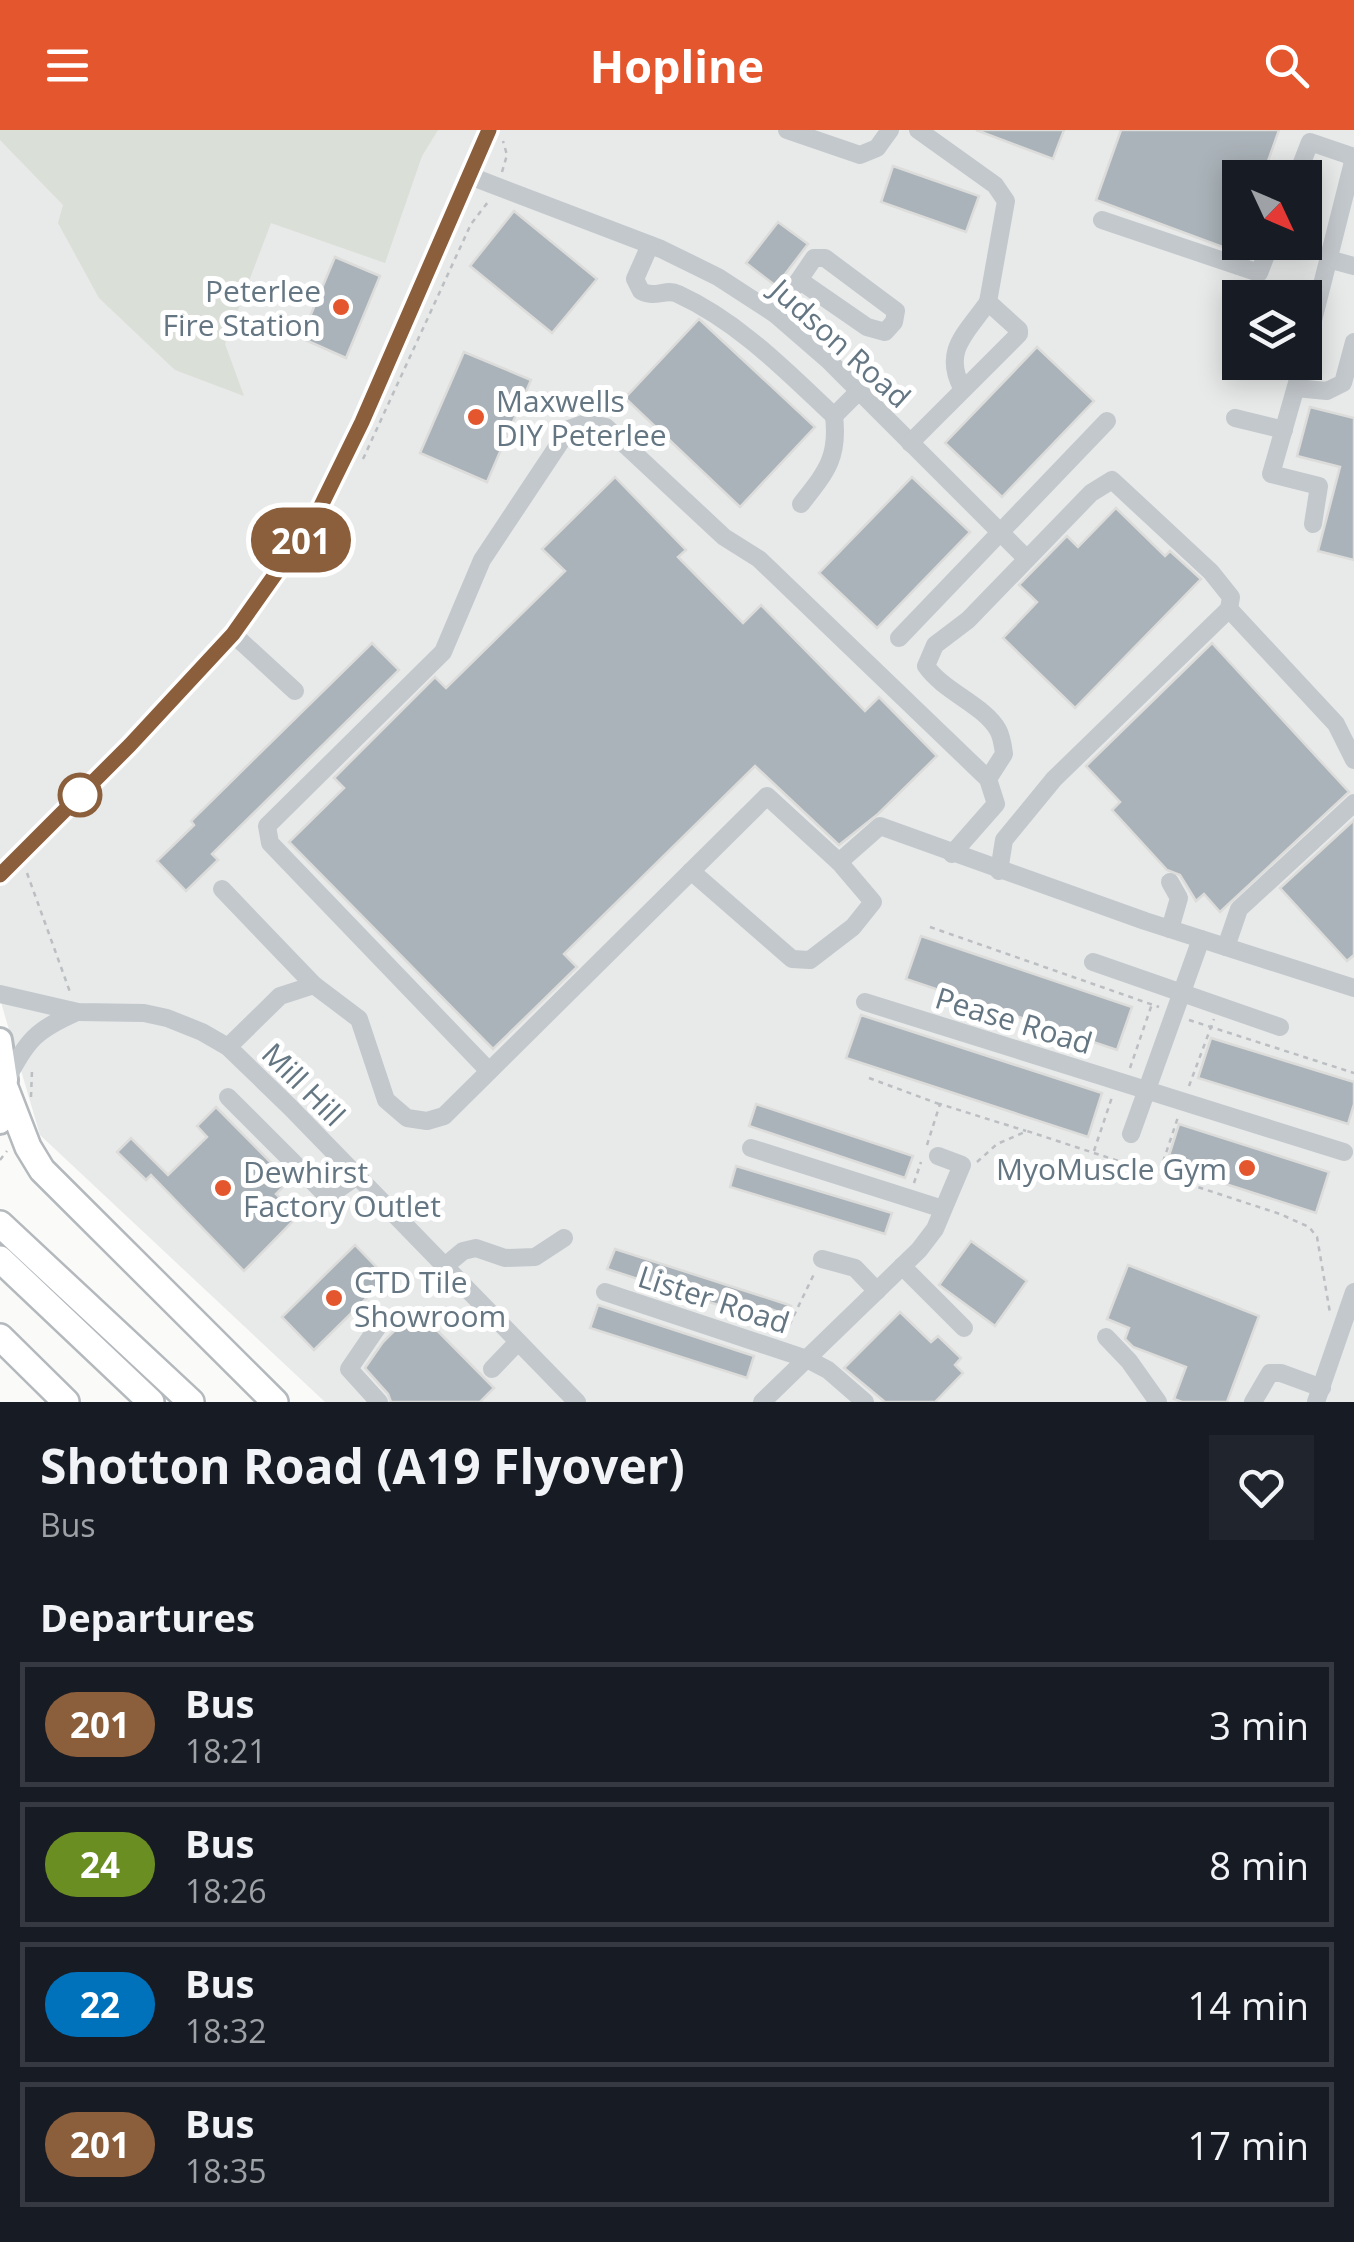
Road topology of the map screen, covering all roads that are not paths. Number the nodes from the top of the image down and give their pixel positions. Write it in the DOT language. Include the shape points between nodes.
graph roads {
  1 [pos="787,130"];
  2 [pos="890,130"];
  3 [pos="918,130"];
  4 [pos="495,132"];
  5 [pos="1312,136"];
  6 [pos="1354,157"];
  7 [pos="1303,160"];
  8 [pos="470,176"];
  9 [pos="1102,220"];
  10 [pos="650,245"];
  11 [pos="1328,259"];
  12 [pos="1264,260"];
  13 [pos="1354,266"];
  14 [pos="799,280"];
  15 [pos="1322,283"];
  16 [pos="988,302"];
  17 [pos="775,314"];
  18 [pos="1354,342"];
  19 [pos="1298,380"];
  20 [pos="1349,384"];
  21 [pos="962,388"];
  22 [pos="1296,388"];
  23 [pos="859,391"];
  24 [pos="834,416"];
  25 [pos="1235,418"];
  26 [pos="1107,422"];
  27 [pos="1284,430"];
  28 [pos="910,443"];
  29 [pos="801,504"];
  30 [pos="1313,524"];
  31 [pos="1001,530"];
  32 [pos="1027,559"];
  33 [pos="1230,610"];
  34 [pos="233,634"];
  35 [pos="899,638"];
  36 [pos="296,691"];
  37 [pos="1354,760"];
  38 [pos="988,779"];
  39 [pos="1354,803"];
  40 [pos="952,854"];
  41 [pos="839,862"];
  42 [pos="691,871"];
  43 [pos="999,871"];
  44 [pos="0,875"];
  45 [pos="1170,882"];
  46 [pos="222,889"];
  47 [pos="1170,929"];
  48 [pos="1201,938"];
  49 [pos="1226,947"];
  50 [pos="1092,962"];
  51 [pos="314,986"];
  52 [pos="1354,988"];
  53 [pos="1184,993"];
  54 [pos="0,994"];
  55 [pos="865,1002"];
  56 [pos="78,1012"];
  57 [pos="1280,1026"];
  58 [pos="0,1040"];
  59 [pos="228,1047"];
  60 [pos="489,1071"];
  61 [pos="6,1085"];
  62 [pos="1147,1090"];
  63 [pos="228,1097"];
  64 [pos="0,1122"];
  65 [pos="1131,1134"];
  66 [pos="751,1148"];
  67 [pos="1344,1152"];
  68 [pos="938,1156"];
  69 [pos="357,1176"];
  70 [pos="943,1210"];
  71 [pos="0,1224"];
  72 [pos="564,1238"];
  73 [pos="0,1259"];
  74 [pos="822,1259"];
  75 [pos="445,1266"];
  76 [pos="902,1266"];
  77 [pos="877,1291"];
  78 [pos="604,1292"];
  79 [pos="1354,1292"];
  80 [pos="379,1325"];
  81 [pos="964,1328"];
  82 [pos="0,1337"];
  83 [pos="1106,1337"];
  84 [pos="518,1342"];
  85 [pos="806,1359"];
  86 [pos="492,1369"];
  87 [pos="1319,1395"];
  88 [pos="66,1402"];
  89 [pos="152,1402"];
  90 [pos="191,1402"];
  91 [pos="275,1402"];
  92 [pos="378,1402"];
  93 [pos="577,1402"];
  94 [pos="762,1402"];
  95 [pos="865,1402"];
  96 [pos="1158,1402"];
  97 [pos="1253,1402"];
  1 -- 2 [label="street" via="860,154 877,148"];
  3 -- 16 [label="street" via="1006,201"];
  4 -- 8 [label="street"];
  5 -- 6 [label="street"];
  5 -- 7 [label="street"];
  6 -- 11 [label="street"];
  8 -- 10 [label="street, Judson Road"];
  8 -- 34 [label="street" via="315,518"];
  9 -- 12 [label="street" via="1259,273"];
  10 -- 17 [label="street, Judson Road"];
  10 -- 24 [label="street" via="636,279 641,291 676,293 720,318"];
  11 -- 13 [label="street"];
  11 -- 15 [label="street"];
  14 -- 14 [label="street" via="814,258 825,258 884,300 896,318 885,332 866,328"];
  14 -- 17 [label="street"];
  16 -- 21 [label="street" via="955,352 952,370"];
  16 -- 21 [label="street" via="1020,332"];
  17 -- 23 [label="street, Judson Road"];
  18 -- 20 [label="street"];
  19 -- 22 [label="street"];
  20 -- 22 [label="street" via="1327,391"];
  21 -- 28 [label="street"];
  22 -- 27 [label="street"];
  23 -- 24 [label="street"];
  23 -- 28 [label="street, Judson Road"];
  24 -- 29 [label="street" via="833,458"];
  25 -- 27 [label="street"];
  26 -- 31 [label="street"];
  27 -- 30 [label="street" via="1271,474 1319,486"];
  28 -- 31 [label="street, Judson Road"];
  31 -- 32 [label="street, Judson Road"];
  31 -- 35 [label="street"];
  32 -- 33 [label="street" via="1112,480 1211,572 1231,597"];
  32 -- 38 [label="street" via="935,644 926,666 1000,732 1004,754"];
  33 -- 37 [label="street" via="1336,724"];
  33 -- 43 [label="street" via="1054,778 1004,840"];
  34 -- 36 [label="street"];
  34 -- 44 [label="street"];
  38 -- 40 [label="street" via="996,804"];
  38 -- 60 [label="street" via="759,560 724,537 606,427 586,423 569,429 482,560 444,652 267,826 270,843"];
  39 -- 49 [label="street" via="1239,909"];
  40 -- 41 [label="street" via="880,826"];
  40 -- 43 [label="street"];
  41 -- 42 [label="street" via="767,796"];
  41 -- 42 [label="street" via="873,902 853,928 810,960 792,959"];
  42 -- 60 [label="street"];
  43 -- 47 [label="street"];
  45 -- 47 [label="street" via="1179,898"];
  46 -- 51 [label="street"];
  47 -- 48 [label="street"];
  48 -- 49 [label="street"];
  48 -- 53 [label="street"];
  49 -- 52 [label="street"];
  50 -- 53 [label="street"];
  51 -- 59 [label="street" via="280,996"];
  51 -- 60 [label="street" via="360,1019 386,1100 407,1118 444,1116"];
  53 -- 57 [label="street"];
  53 -- 62 [label="street"];
  54 -- 56 [label="street, Mill Hill"];
  55 -- 62 [label="street, Pease Road"];
  56 -- 59 [label="street, Mill Hill" via="166,1018"];
  56 -- 61 [label="street, Mill Hill" via="32,1038"];
  58 -- 61 [label="main road"];
  59 -- 69 [label="street, Mill Hill"];
  61 -- 64 [label="main road"];
  61 -- 91 [label="highway" via="42,1170"];
  62 -- 65 [label="street"];
  62 -- 67 [label="street, Pease Road"];
  63 -- 69 [label="street" via="325,1194"];
  66 -- 70 [label="street"];
  68 -- 70 [label="street, Lister Road" via="962,1165"];
  69 -- 75 [label="street, Mill Hill"];
  70 -- 76 [label="street, Lister Road"];
  71 -- 90 [label="highway"];
  72 -- 75 [label="street" via="535,1257 505,1258 476,1248"];
  73 -- 89 [label="highway"];
  74 -- 77 [label="street" via="855,1268"];
  75 -- 84 [label="street, Mill Hill"];
  76 -- 77 [label="street, Lister Road"];
  76 -- 81 [label="street"];
  77 -- 85 [label="street, Lister Road"];
  78 -- 85 [label="street, Lister Road"];
  79 -- 87 [label="street"];
  80 -- 92 [label="street" via="349,1369"];
  82 -- 88 [label="highway"];
  83 -- 96 [label="street"];
  84 -- 86 [label="street"];
  84 -- 93 [label="street, Mill Hill"];
  85 -- 94 [label="street, Lister Road"];
  85 -- 95 [label="street"];
  87 -- 97 [label="street" via="1270,1373"];
}
